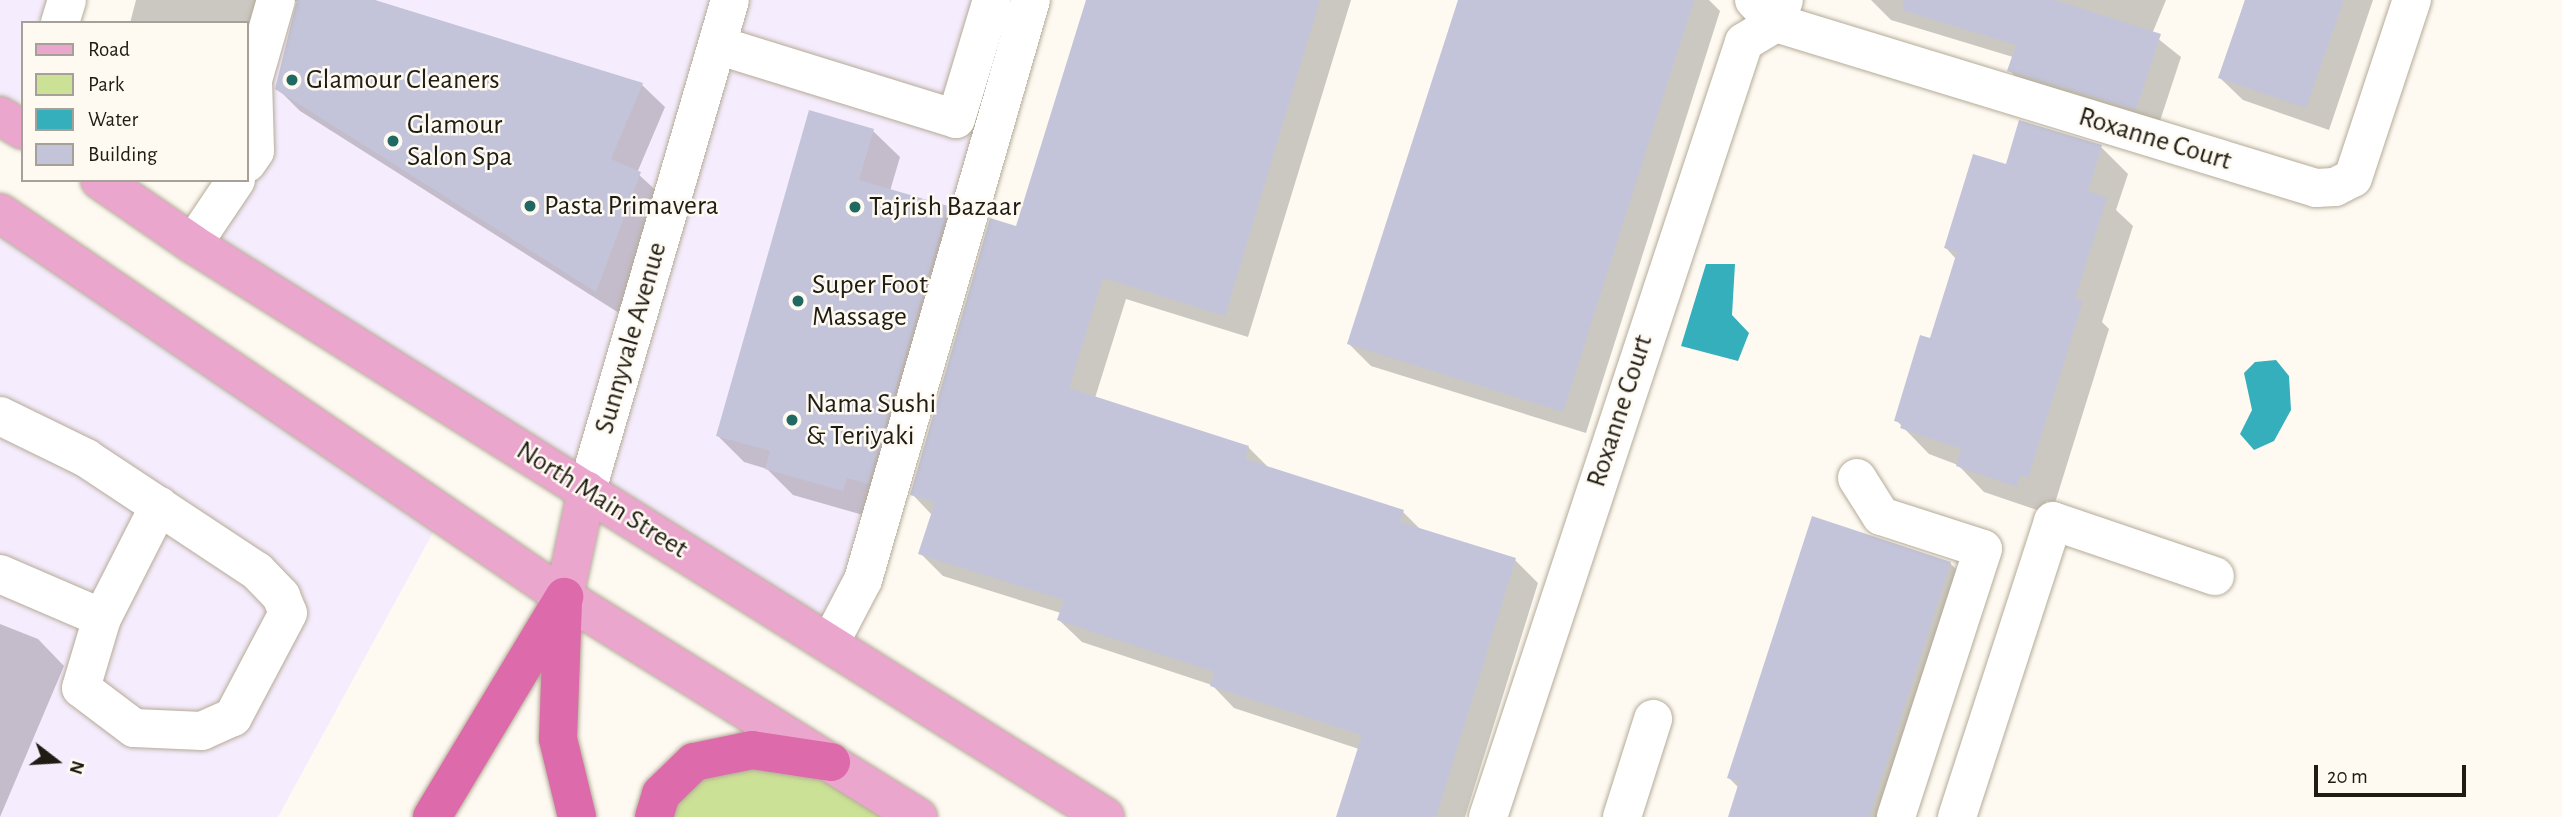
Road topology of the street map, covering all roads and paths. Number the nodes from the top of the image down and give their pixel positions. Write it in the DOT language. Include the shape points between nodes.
graph roads {
  1 [pos="67,0"];
  2 [pos="276,0"];
  3 [pos="730,0"];
  4 [pos="992,0"];
  5 [pos="1031,0"];
  6 [pos="2412,0"];
  7 [pos="1771,8"];
  8 [pos="61,21"];
  9 [pos="717,45"];
  10 [pos="0,116"];
  11 [pos="21,129"];
  12 [pos="248,162"];
  13 [pos="103,182"];
  14 [pos="235,182"];
  15 [pos="0,213"];
  16 [pos="193,244"];
  17 [pos="0,416"];
  18 [pos="1857,478"];
  19 [pos="587,490"];
  20 [pos="159,506"];
  21 [pos="0,574"];
  22 [pos="2215,576"];
  23 [pos="564,597"];
  24 [pos="102,618"];
  25 [pos="830,643"];
  26 [pos="1653,719"];
  27 [pos="831,762"];
  28 [pos="432,817"];
  29 [pos="577,817"];
  30 [pos="654,817"];
  31 [pos="918,817"];
  32 [pos="1105,817"];
  33 [pos="1488,817"];
  34 [pos="1622,817"];
  35 [pos="1896,817"];
  36 [pos="1957,817"];
  1 -- 8 [label="street"];
  2 -- 12 [label="street" via="253,80 255,151"];
  3 -- 9 [label="street, Sunnyvale Avenue"];
  4 -- 9 [label="street" via="956,119"];
  5 -- 25 [label="street" via="863,580"];
  6 -- 7 [label="street, Roxanne Court" via="2353,178 2325,188"];
  7 -- 33 [label="street, Roxanne Court" via="1744,42 1730,72"];
  9 -- 19 [label="street, Sunnyvale Avenue"];
  10 -- 11 [label="main road"];
  13 -- 16 [label="main road, North Main Street"];
  14 -- 16 [label="street"];
  15 -- 23 [label="main road"];
  16 -- 19 [label="main road, North Main Street"];
  17 -- 20 [label="street" via="86,458"];
  18 -- 35 [label="street" via="1881,516 1983,549"];
  19 -- 23 [label="main road, Sunnyvale Avenue"];
  19 -- 25 [label="main road, North Main Street"];
  20 -- 24 [label="street"];
  20 -- 24 [label="street" via="257,571 281,596 288,614 233,717 202,731 134,727 81,688"];
  21 -- 24 [label="street"];
  22 -- 36 [label="street" via="2053,521"];
  23 -- 27 [label="main road"];
  23 -- 28 [label="highway"];
  23 -- 29 [label="highway" via="558,739"];
  25 -- 32 [label="main road, North Main Street"];
  26 -- 34 [label="street"];
  27 -- 30 [label="highway" via="752,750 694,762 661,794"];
  27 -- 31 [label="main road"];
}
